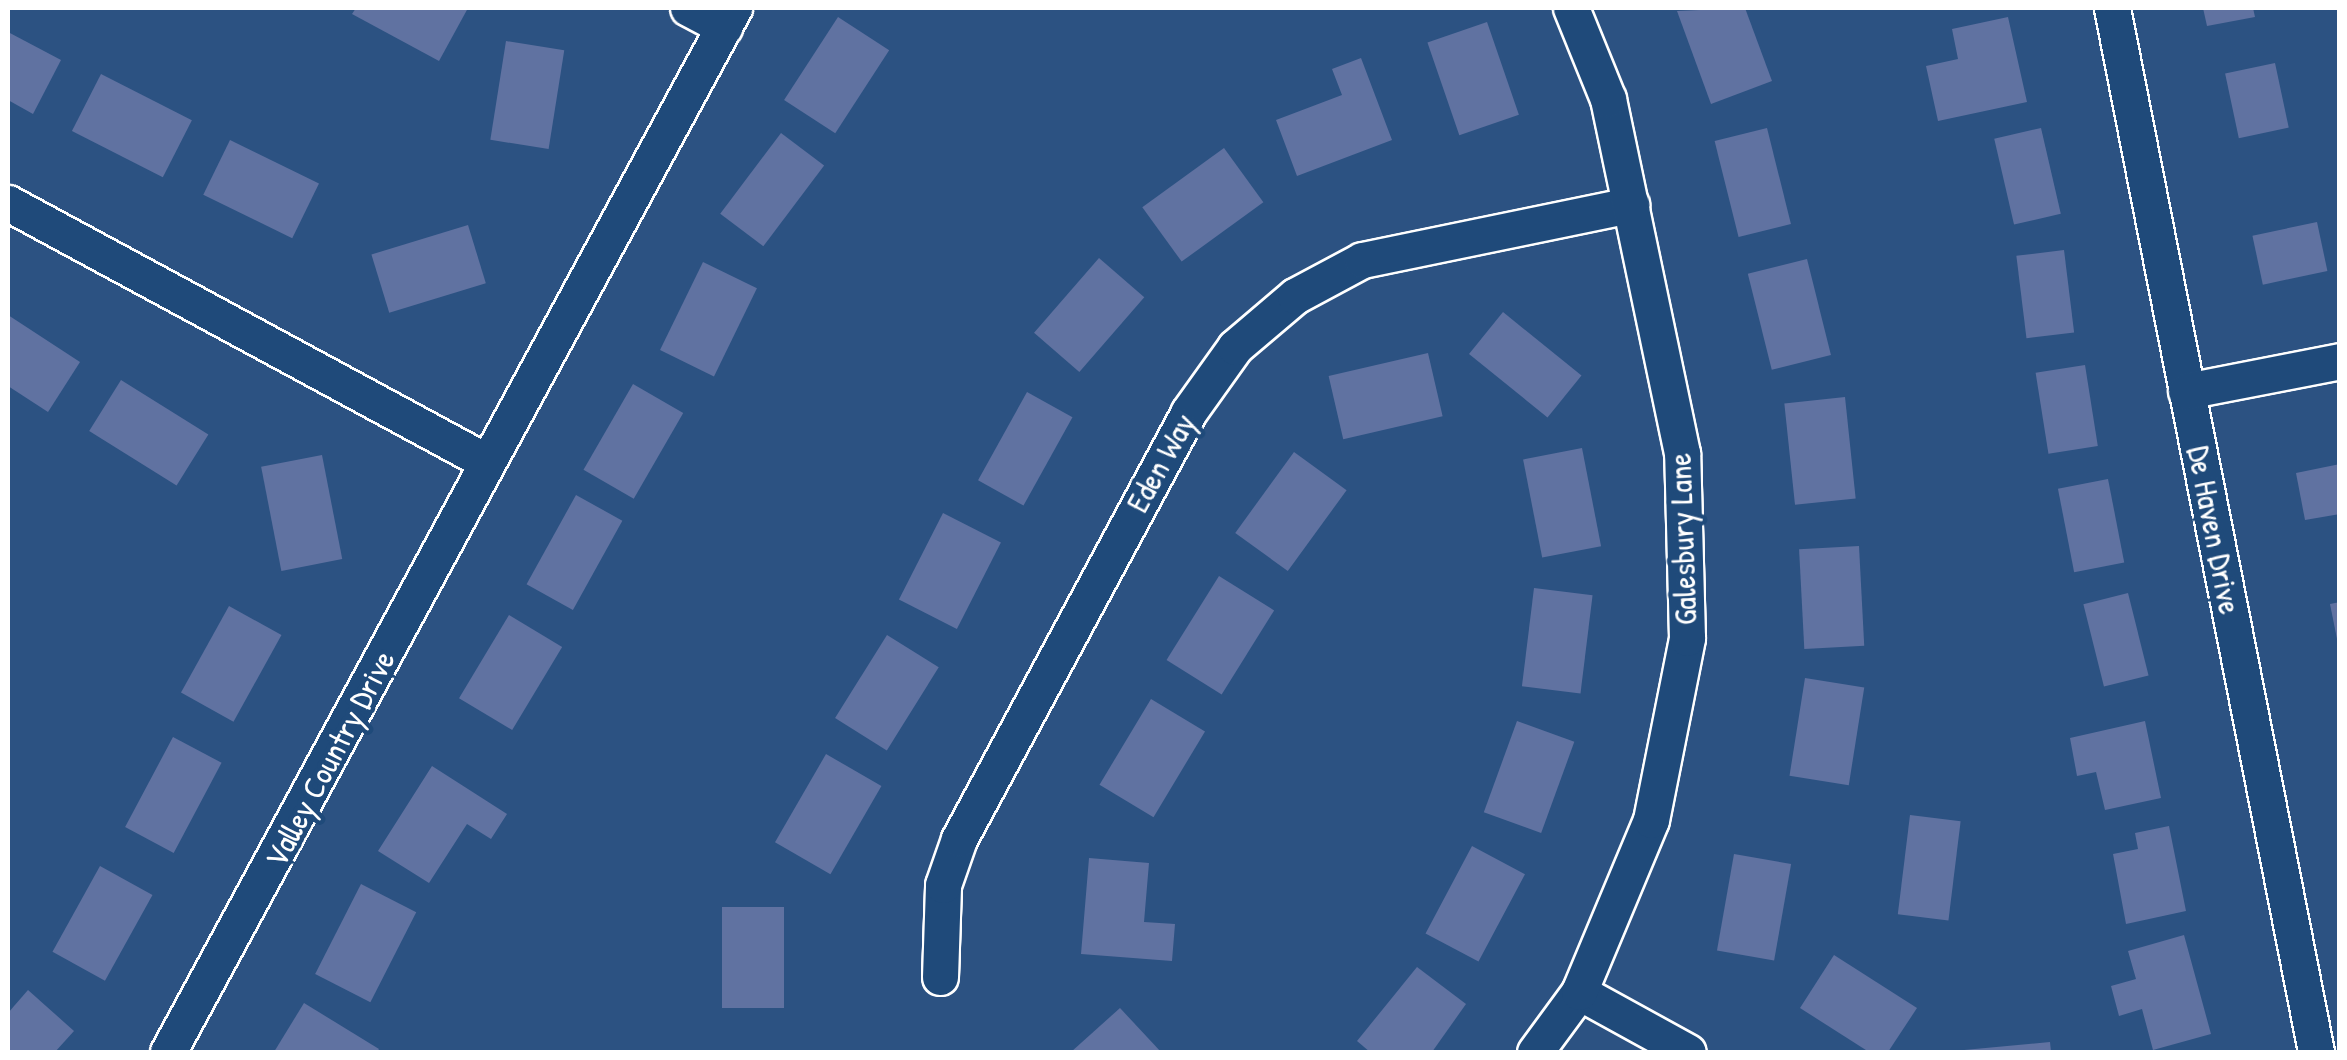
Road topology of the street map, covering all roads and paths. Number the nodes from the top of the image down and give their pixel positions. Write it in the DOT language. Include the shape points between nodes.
graph roads {
  1 [pos="688,8"];
  2 [pos="1571,8"];
  3 [pos="2112,8"];
  4 [pos="729,17"];
  5 [pos="8,203"];
  6 [pos="1631,205"];
  7 [pos="2340,361"];
  8 [pos="2186,391"];
  9 [pos="488,462"];
  10 [pos="940,977"];
  11 [pos="1579,992"];
  12 [pos="168,1052"];
  13 [pos="1535,1052"];
  14 [pos="1688,1052"];
  15 [pos="2316,1052"];
  1 -- 4 [label="street"];
  2 -- 6 [label="street, Galesbury Lane" via="1608,98"];
  3 -- 8 [label="street, De Haven Drive"];
  4 -- 9 [label="street, Valley Country Drive"];
  5 -- 9 [label="street"];
  6 -- 10 [label="street, Eden Way" via="1362,260 1295,296 1236,347 1188,414 958,839 942,885"];
  6 -- 11 [label="street, Galesbury Lane" via="1682,453 1687,638 1651,820"];
  7 -- 8 [label="street"];
  8 -- 15 [label="street, De Haven Drive"];
  9 -- 12 [label="street, Valley Country Drive"];
  11 -- 13 [label="street, Galesbury Lane"];
  11 -- 14 [label="street"];
}
